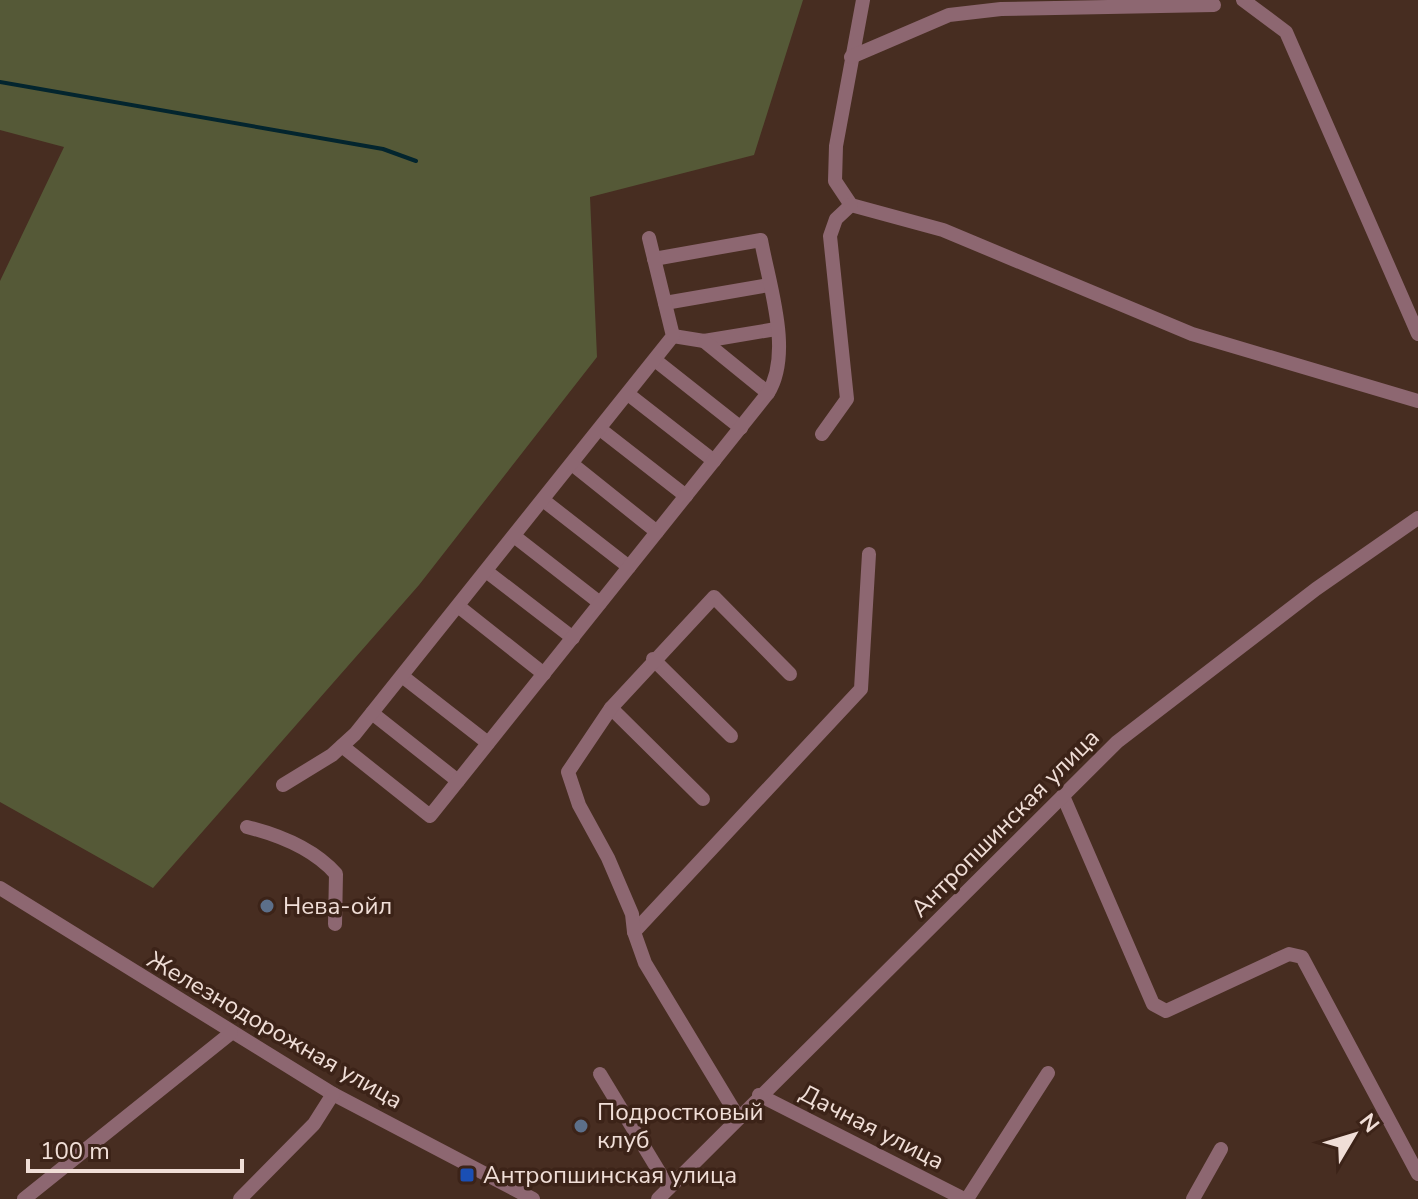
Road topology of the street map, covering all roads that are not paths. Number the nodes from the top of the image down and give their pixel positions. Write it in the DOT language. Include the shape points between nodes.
graph roads {
  1 [pos="863,0"];
  2 [pos="1243,0"];
  3 [pos="1214,5"];
  4 [pos="851,57"];
  5 [pos="851,205"];
  6 [pos="649,238"];
  7 [pos="654,259"];
  8 [pos="769,285"];
  9 [pos="665,303"];
  10 [pos="776,329"];
  11 [pos="1418,334"];
  12 [pos="673,336"];
  13 [pos="704,341"];
  14 [pos="655,360"];
  15 [pos="768,393"];
  16 [pos="628,394"];
  17 [pos="1418,401"];
  18 [pos="741,428"];
  19 [pos="600,429"];
  20 [pos="822,434"];
  21 [pos="714,461"];
  22 [pos="572,464"];
  23 [pos="686,496"];
  24 [pos="543,500"];
  25 [pos="1418,518"];
  26 [pos="657,532"];
  27 [pos="514,536"];
  28 [pos="869,554"];
  29 [pos="629,567"];
  30 [pos="486,571"];
  31 [pos="600,603"];
  32 [pos="458,606"];
  33 [pos="573,638"];
  34 [pos="653,659"];
  35 [pos="544,674"];
  36 [pos="790,674"];
  37 [pos="402,676"];
  38 [pos="611,708"];
  39 [pos="372,713"];
  40 [pos="731,736"];
  41 [pos="488,743"];
  42 [pos="342,746"];
  43 [pos="458,781"];
  44 [pos="283,785"];
  45 [pos="1063,796"];
  46 [pos="703,799"];
  47 [pos="247,827"];
  48 [pos="0,888"];
  49 [pos="335,924"];
  50 [pos="634,932"];
  51 [pos="231,1033"];
  52 [pos="1048,1073"];
  53 [pos="600,1074"];
  54 [pos="333,1094"];
  55 [pos="759,1095"];
  56 [pos="738,1117"];
  57 [pos="1221,1149"];
  58 [pos="1418,1174"];
  59 [pos="669,1188"];
  60 [pos="24,1199"];
  61 [pos="240,1199"];
  62 [pos="533,1199"];
  63 [pos="658,1199"];
  64 [pos="966,1199"];
  65 [pos="1193,1199"];
  1 -- 4 [label="street"];
  2 -- 11 [label="street" via="1286,32"];
  3 -- 4 [label="street" via="1001,9 949,15"];
  4 -- 5 [label="street" via="835,181"];
  5 -- 17 [label="street" via="943,230 1192,334"];
  5 -- 20 [label="street" via="836,219 830,236 847,399"];
  6 -- 7 [label="street"];
  7 -- 8 [label="street" via="761,240"];
  7 -- 9 [label="street"];
  8 -- 9 [label="street"];
  8 -- 10 [label="street"];
  9 -- 12 [label="street"];
  10 -- 13 [label="street"];
  10 -- 15 [label="street" via="781,356"];
  12 -- 13 [label="street"];
  12 -- 14 [label="street"];
  13 -- 15 [label="street"];
  14 -- 16 [label="street"];
  14 -- 18 [label="street"];
  15 -- 18 [label="street"];
  16 -- 19 [label="street"];
  16 -- 21 [label="street"];
  18 -- 21 [label="street"];
  19 -- 22 [label="street"];
  19 -- 23 [label="street"];
  21 -- 23 [label="street"];
  22 -- 24 [label="street"];
  22 -- 26 [label="street"];
  23 -- 26 [label="street"];
  24 -- 27 [label="street"];
  24 -- 29 [label="street"];
  25 -- 45 [label="street, Антропшинская улица" via="1117,742"];
  26 -- 29 [label="street"];
  27 -- 30 [label="street"];
  27 -- 31 [label="street"];
  28 -- 50 [label="street" via="861,689"];
  29 -- 31 [label="street"];
  30 -- 32 [label="street"];
  30 -- 33 [label="street"];
  31 -- 33 [label="street"];
  32 -- 35 [label="street"];
  32 -- 37 [label="street"];
  33 -- 35 [label="street"];
  34 -- 36 [label="street" via="714,597"];
  34 -- 38 [label="street"];
  34 -- 40 [label="street"];
  35 -- 41 [label="street"];
  37 -- 39 [label="street"];
  37 -- 41 [label="street"];
  38 -- 46 [label="street"];
  38 -- 50 [label="street" via="568,772 632,914"];
  39 -- 42 [label="street"];
  39 -- 43 [label="street"];
  41 -- 43 [label="street"];
  42 -- 43 [label="street" via="430,816"];
  42 -- 44 [label="street"];
  45 -- 55 [label="street, Антропшинская улица"];
  45 -- 58 [label="street" via="1153,1004 1166,1011 1289,954 1302,957"];
  47 -- 49 [label="street" via="270,832 322,858 336,874"];
  48 -- 51 [label="street, Железнодорожная улица"];
  50 -- 56 [label="street" via="645,963"];
  51 -- 54 [label="street, Железнодорожная улица"];
  51 -- 60 [label="street"];
  52 -- 64 [label="street"];
  53 -- 59 [label="street"];
  54 -- 61 [label="street" via="314,1124"];
  54 -- 62 [label="street, Железнодорожная улица"];
  55 -- 56 [label="street, Антропшинская улица"];
  55 -- 64 [label="street, Дачная улица"];
  56 -- 59 [label="street, Антропшинская улица"];
  57 -- 65 [label="street"];
  59 -- 63 [label="street, Антропшинская улица"];
}
